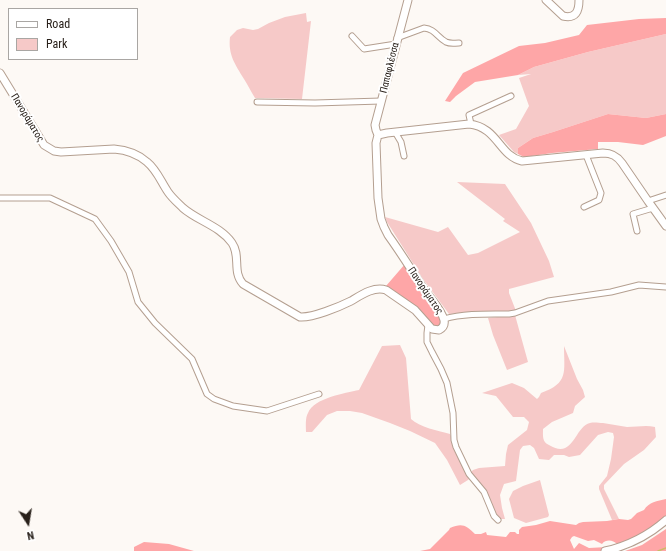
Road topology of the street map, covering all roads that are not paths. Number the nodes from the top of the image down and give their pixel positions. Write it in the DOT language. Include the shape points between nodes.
graph roads {
  1 [pos="408,0"];
  2 [pos="546,0"];
  3 [pos="579,0"];
  4 [pos="352,36"];
  5 [pos="397,41"];
  6 [pos="459,43"];
  7 [pos="0,73"];
  8 [pos="511,96"];
  9 [pos="381,101"];
  10 [pos="257,102"];
  11 [pos="471,124"];
  12 [pos="395,132"];
  13 [pos="378,135"];
  14 [pos="586,155"];
  15 [pos="404,156"];
  16 [pos="666,194"];
  17 [pos="0,198"];
  18 [pos="648,201"];
  19 [pos="584,207"];
  20 [pos="653,208"];
  21 [pos="666,226"];
  22 [pos="636,231"];
  23 [pos="666,287"];
  24 [pos="444,319"];
  25 [pos="428,324"];
  26 [pos="319,394"];
  27 [pos="498,520"];
  28 [pos="666,520"];
  29 [pos="605,551"];
  1 -- 5 [label="main road, Παπαφλέσσα"];
  2 -- 3 [label="main road" via="563,16 578,12"];
  4 -- 5 [label="street" via="364,49"];
  5 -- 6 [label="street" via="428,28 450,44"];
  5 -- 9 [label="main road, Παπαφλέσσα"];
  7 -- 25 [label="main road, Πανοράματος" via="41,141 48,148 61,152 121,149 148,162 168,193 184,209 229,239 236,252 238,276 243,284 253,290 300,317 305,317 381,288 415,310"];
  8 -- 11 [label="street" via="469,115"];
  9 -- 10 [label="street"];
  9 -- 13 [label="main road, Παπαφλέσσα" via="375,125"];
  11 -- 12 [label="main road"];
  11 -- 14 [label="main road" via="487,130 514,159 527,162"];
  12 -- 13 [label="main road"];
  12 -- 15 [label="street" via="401,142"];
  13 -- 24 [label="main road, Πανοράματος" via="377,187 382,222"];
  14 -- 18 [label="main road" via="609,153 616,156"];
  14 -- 19 [label="street" via="601,193 599,200"];
  16 -- 18 [label="street"];
  17 -- 26 [label="street" via="50,198 95,219 111,240 129,272 138,302 155,323 192,359 208,394 214,399 232,406 267,411"];
  18 -- 20 [label="main road"];
  20 -- 21 [label="main road"];
  20 -- 22 [label="street" via="634,214"];
  23 -- 24 [label="street" via="640,285 548,301 515,313 452,316"];
  24 -- 25 [label="main road, Πανοράματος" via="444,325 439,330 432,329"];
  25 -- 27 [label="street" via="427,342 447,382 456,447 469,474 484,492"];
  28 -- 29 [label="main road" via="654,530 631,542"];
}
